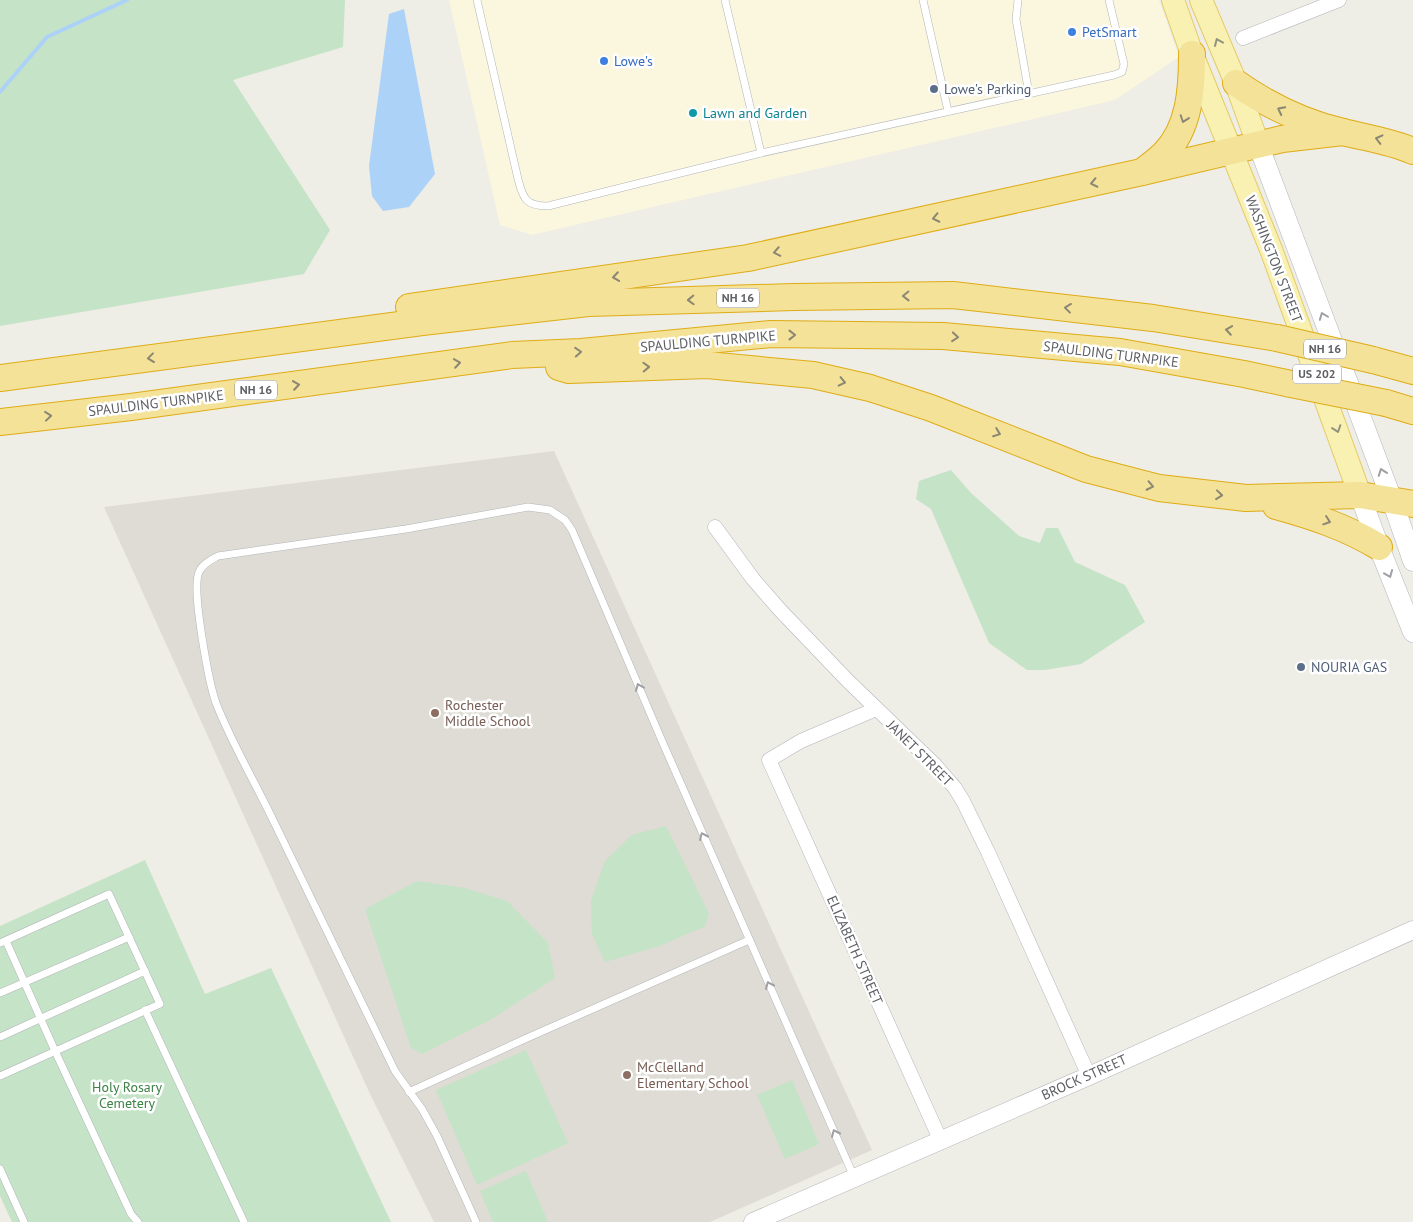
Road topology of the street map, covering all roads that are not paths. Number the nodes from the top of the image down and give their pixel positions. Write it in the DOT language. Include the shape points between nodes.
graph roads {
  1 [pos="477,0"];
  2 [pos="725,0"];
  3 [pos="923,0"];
  4 [pos="1018,0"];
  5 [pos="1109,0"];
  6 [pos="1173,0"];
  7 [pos="1201,0"];
  8 [pos="1339,0"];
  9 [pos="1243,38"];
  10 [pos="1192,54"];
  11 [pos="1236,83"];
  12 [pos="1029,94"];
  13 [pos="948,111"];
  14 [pos="1343,132"];
  15 [pos="1258,144"];
  16 [pos="1413,151"];
  17 [pos="1232,152"];
  18 [pos="761,153"];
  19 [pos="1142,172"];
  20 [pos="199,352"];
  21 [pos="512,355"];
  22 [pos="1413,371"];
  23 [pos="0,378"];
  24 [pos="1413,412"];
  25 [pos="0,422"];
  26 [pos="1360,495"];
  27 [pos="1246,498"];
  28 [pos="1403,502"];
  29 [pos="715,527"];
  30 [pos="1379,548"];
  31 [pos="1413,561"];
  32 [pos="1413,632"];
  33 [pos="876,709"];
  34 [pos="1413,930"];
  35 [pos="128,937"];
  36 [pos="749,940"];
  37 [pos="3,942"];
  38 [pos="145,971"];
  39 [pos="25,983"];
  40 [pos="0,993"];
  41 [pos="145,1010"];
  42 [pos="40,1019"];
  43 [pos="0,1037"];
  44 [pos="54,1051"];
  45 [pos="0,1076"];
  46 [pos="1088,1076"];
  47 [pos="409,1092"];
  48 [pos="940,1139"];
  49 [pos="0,1169"];
  50 [pos="854,1178"];
  51 [pos="131,1214"];
  52 [pos="24,1222"];
  53 [pos="128,1222"];
  54 [pos="138,1222"];
  55 [pos="244,1222"];
  56 [pos="476,1222"];
  57 [pos="753,1222"];
  1 -- 18 [label="lane" via="522,196 528,202 548,206"];
  2 -- 18 [label="lane"];
  3 -- 13 [label="lane"];
  4 -- 12 [label="lane" via="1016,19"];
  5 -- 12 [label="lane" via="1124,64 1122,72"];
  6 -- 10 [label="main road, WASHINGTON STREET / US 202"];
  11 -- 7 [label="main road, WASHINGTON STREET, one-way"];
  8 -- 9 [label="street"];
  10 -- 17 [label="main road, WASHINGTON STREET / US 202"];
  10 -- 19 [label="highway, one-way" via="1192,77 1184,121 1165,153"];
  14 -- 11 [label="highway, one-way" via="1284,113"];
  11 -- 15 [label="main road, WASHINGTON STREET"];
  12 -- 13 [label="lane"];
  13 -- 18 [label="lane"];
  14 -- 15 [label="highway"];
  16 -- 14 [label="highway, one-way" via="1395,143"];
  15 -- 17 [label="highway"];
  28 -- 15 [label="main road, WASHINGTON STREET, one-way"];
  17 -- 19 [label="highway"];
  17 -- 26 [label="main road, WASHINGTON STREET / US 202, one-way"];
  19 -- 20 [label="highway, one-way" via="748,258 454,299 294,326"];
  22 -- 20 [label="highway, NH 16, one-way, bridge" via="1277,338 1153,318 953,295 588,303"];
  20 -- 23 [label="highway, NH 16, one-way"];
  21 -- 24 [label="highway, SPAULDING TURNPIKE / NH 16, one-way, bridge" via="581,352 771,334 943,336 1120,352 1386,403"];
  25 -- 21 [label="highway, SPAULDING TURNPIKE / NH 16, one-way"];
  21 -- 27 [label="highway, one-way" via="569,370 708,365 813,375 870,388 931,408 1107,475 1159,488"];
  26 -- 27 [label="highway"];
  26 -- 28 [label="highway"];
  26 -- 30 [label="main road, WASHINGTON STREET"];
  27 -- 30 [label="highway, one-way" via="1336,524"];
  28 -- 31 [label="main road, WASHINGTON STREET"];
  29 -- 33 [label="street, JANET STREET" via="780,610"];
  30 -- 32 [label="main road, WASHINGTON STREET, one-way"];
  33 -- 46 [label="street, JANET STREET" via="935,765 963,801"];
  33 -- 48 [label="street, ELIZABETH STREET" via="801,741 769,760"];
  34 -- 46 [label="street, BROCK STREET"];
  35 -- 37 [label="lane" via="109,894"];
  35 -- 38 [label="lane"];
  35 -- 39 [label="lane"];
  36 -- 47 [label="lane"];
  36 -- 47 [label="lane, one-way" via="572,530 559,515 550,510 528,507 406,529 218,556 204,564 198,573 197,586 211,688 229,733 394,1071"];
  50 -- 36 [label="lane, one-way"];
  37 -- 39 [label="lane"];
  38 -- 41 [label="lane" via="160,1004"];
  38 -- 42 [label="lane"];
  39 -- 40 [label="lane"];
  39 -- 42 [label="lane"];
  41 -- 44 [label="lane"];
  41 -- 55 [label="lane"];
  42 -- 43 [label="lane"];
  42 -- 44 [label="lane"];
  44 -- 45 [label="lane"];
  44 -- 51 [label="lane"];
  46 -- 48 [label="street, BROCK STREET"];
  47 -- 56 [label="lane" via="438,1136"];
  48 -- 50 [label="street, BROCK STREET"];
  49 -- 52 [label="lane"];
  50 -- 57 [label="street, BROCK STREET"];
  51 -- 53 [label="lane"];
  51 -- 54 [label="lane"];
}
